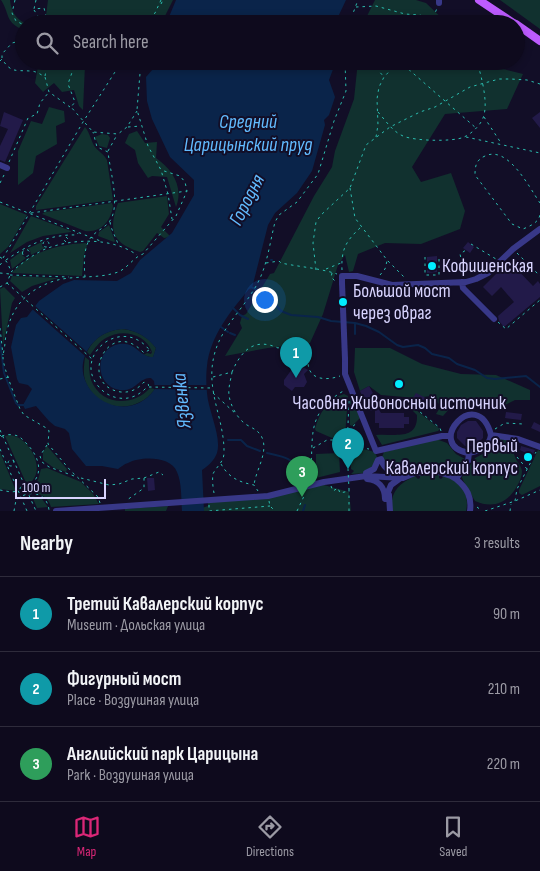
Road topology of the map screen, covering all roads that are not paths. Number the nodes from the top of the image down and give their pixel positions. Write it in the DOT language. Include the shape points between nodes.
graph roads {
  1 [pos="479,0"];
  2 [pos="502,15"];
  3 [pos="525,30"];
  4 [pos="540,41"];
  5 [pos="540,229"];
  6 [pos="464,282"];
  7 [pos="494,319"];
  8 [pos="491,433"];
  9 [pos="450,436"];
  10 [pos="539,447"];
  11 [pos="378,450"];
  12 [pos="469,454"];
  13 [pos="379,460"];
  14 [pos="366,476"];
  15 [pos="385,477"];
  16 [pos="401,478"];
  17 [pos="456,479"];
  18 [pos="389,491"];
  19 [pos="56,511"];
  20 [pos="390,511"];
  21 [pos="470,511"];
  1 -- 2 [label="main road"];
  3 -- 4 [label="main road"];
  5 -- 6 [label="street" via="488,273"];
  6 -- 7 [label="street" via="463,288"];
  6 -- 11 [label="street, bridge" via="392,285 357,276 342,276 345,374"];
  8 -- 9 [label="street" via="481,418 467,415 454,424"];
  8 -- 10 [label="street"];
  8 -- 12 [label="street" via="486,446"];
  9 -- 11 [label="street"];
  9 -- 12 [label="street" via="455,447"];
  11 -- 13 [label="street"];
  12 -- 17 [label="street"];
  13 -- 14 [label="street"];
  13 -- 15 [label="street"];
  13 -- 16 [label="street" via="390,472 406,474"];
  14 -- 15 [label="street"];
  14 -- 18 [label="street" via="380,485 386,499"];
  14 -- 19 [label="street" via="210,503"];
  15 -- 16 [label="street"];
  15 -- 18 [label="street"];
  16 -- 17 [label="street" via="435,471"];
  16 -- 18 [label="street"];
  17 -- 21 [label="street" via="467,491"];
  18 -- 20 [label="street"];
}
